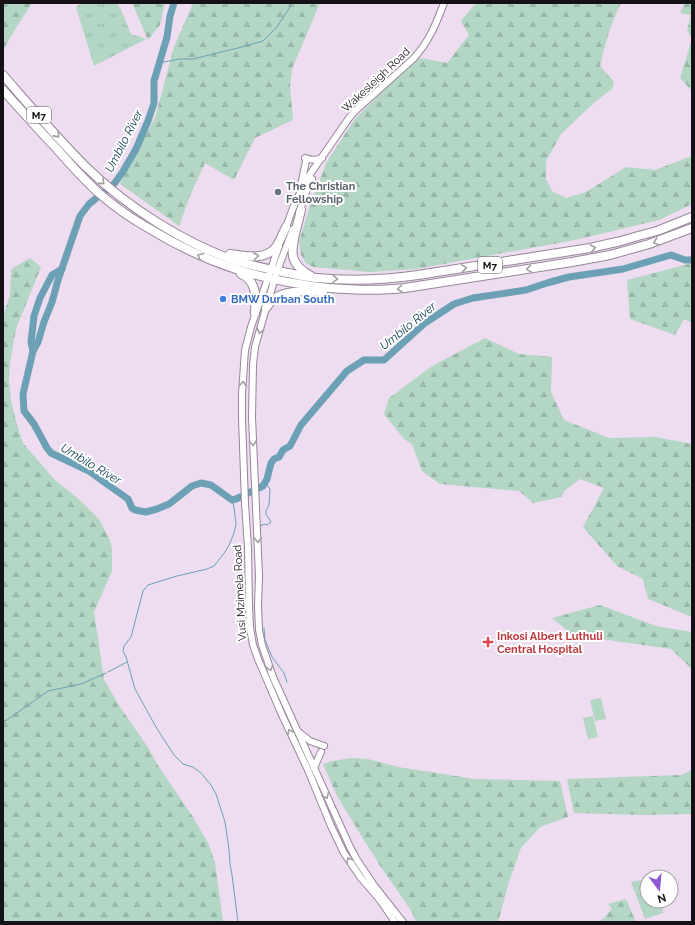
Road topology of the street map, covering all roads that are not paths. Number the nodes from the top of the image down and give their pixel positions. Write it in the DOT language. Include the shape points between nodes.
graph roads {
  1 [pos="444,3"];
  2 [pos="3,75"];
  3 [pos="3,90"];
  4 [pos="322,158"];
  5 [pos="316,168"];
  6 [pos="298,196"];
  7 [pos="300,210"];
  8 [pos="692,217"];
  9 [pos="286,227"];
  10 [pos="692,228"];
  11 [pos="217,253"];
  12 [pos="225,266"];
  13 [pos="274,270"];
  14 [pos="315,278"];
  15 [pos="271,279"];
  16 [pos="352,290"];
  17 [pos="266,308"];
  18 [pos="255,313"];
  19 [pos="298,731"];
  20 [pos="314,768"];
  21 [pos="395,922"];
  22 [pos="402,922"];
  1 -- 4 [label="main road, Wakesleigh Road" via="434,29 421,50 355,111"];
  2 -- 11 [label="highway, M7, one-way" via="74,155 109,188 167,228"];
  12 -- 3 [label="highway, M7, one-way" via="170,241 100,194"];
  4 -- 5 [label="main road, Wakesleigh Road"];
  4 -- 6 [label="main road" via="305,159"];
  5 -- 6 [label="main road, Wakesleigh Road"];
  5 -- 7 [label="main road, Wakesleigh Road"];
  6 -- 9 [label="main road, Wakesleigh Road"];
  7 -- 13 [label="main road, Wakesleigh Road"];
  7 -- 14 [label="highway" via="292,256 301,270"];
  14 -- 8 [label="highway, M7, one-way" via="394,278 514,261 621,241"];
  11 -- 9 [label="highway, one-way" via="247,257 267,254 277,246"];
  9 -- 13 [label="main road, Wakesleigh Road"];
  10 -- 16 [label="highway, M7, one-way" via="649,244 587,260 405,288"];
  11 -- 13 [label="highway, M7"];
  12 -- 15 [label="highway, M7"];
  12 -- 18 [label="highway" via="244,275 253,284 256,297"];
  13 -- 14 [label="highway, M7"];
  13 -- 15 [label="main road"];
  15 -- 16 [label="highway, M7"];
  15 -- 17 [label="main road, Vusi Mzimela Road"];
  15 -- 18 [label="main road, Vusi Mzimela Road"];
  16 -- 17 [label="highway" via="289,293 275,298"];
  17 -- 19 [label="main road, Vusi Mzimela Road, one-way" via="252,366 260,637 273,677"];
  21 -- 18 [label="main road, Vusi Mzimela Road, one-way" via="344,853 253,645 249,605 242,394 245,350"];
  19 -- 20 [label="main road, Vusi Mzimela Road"];
  19 -- 20 [label="main road" via="323,750"];
  20 -- 22 [label="main road, Vusi Mzimela Road, one-way" via="357,860"];
}
